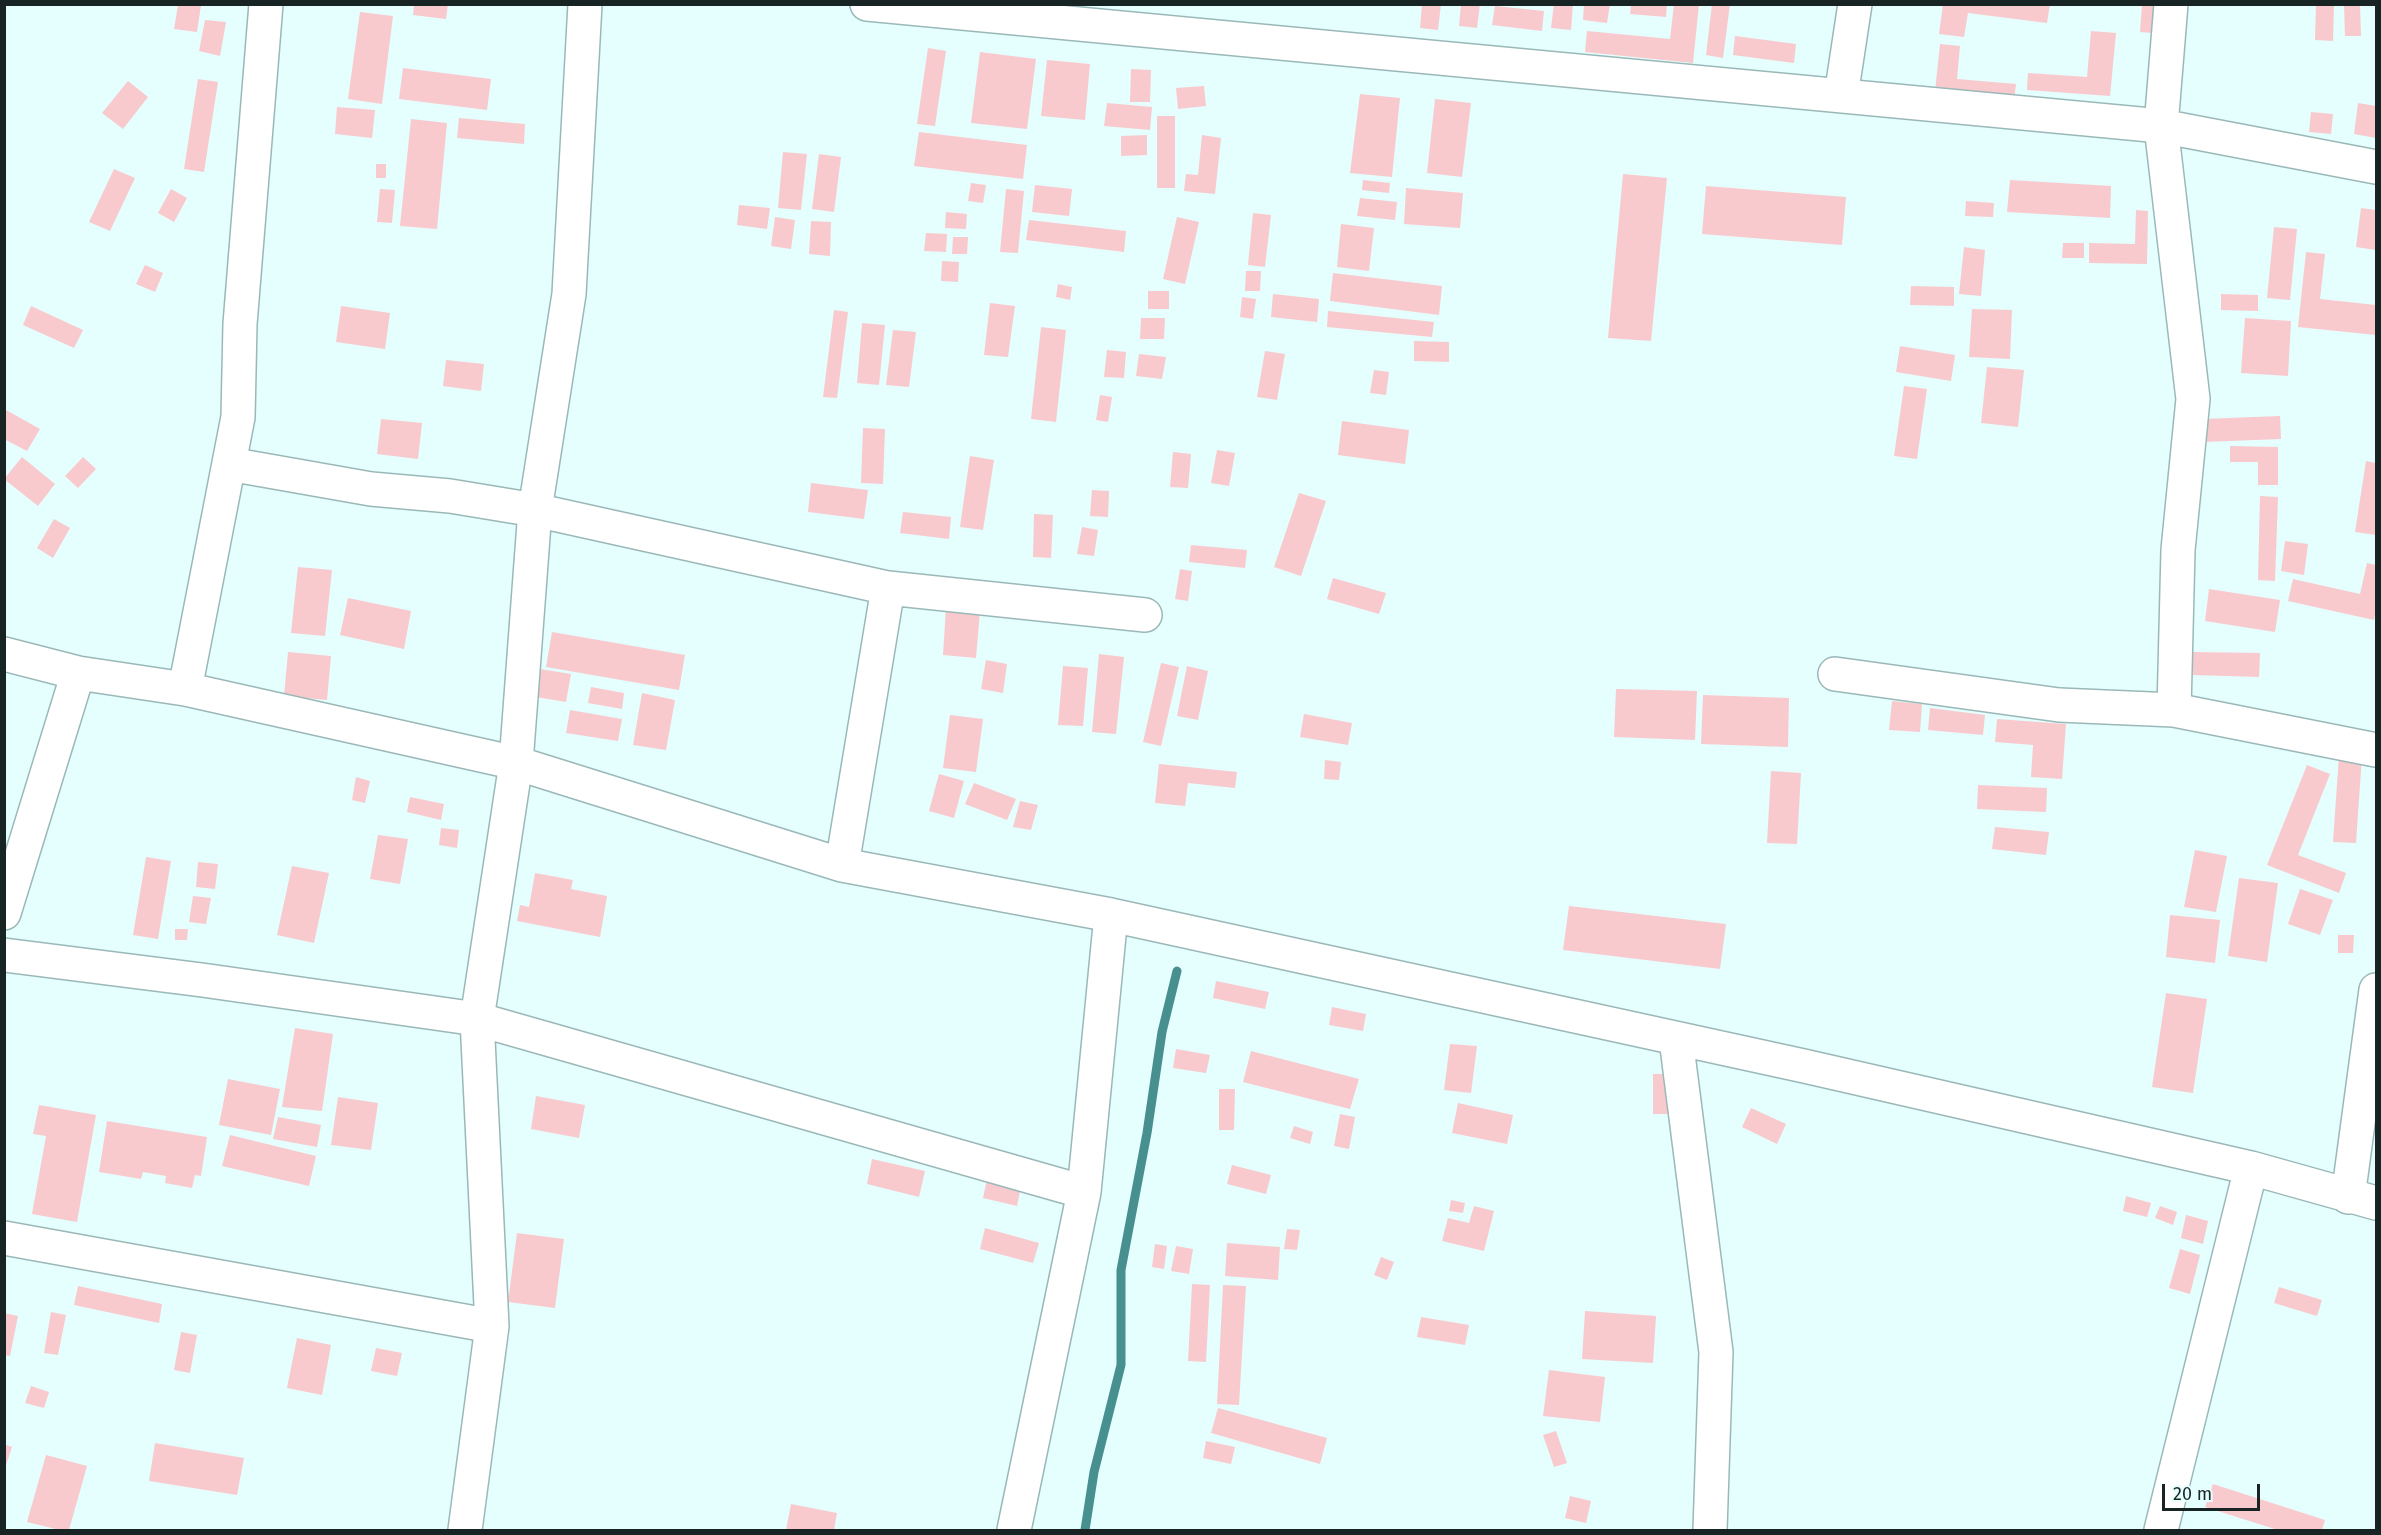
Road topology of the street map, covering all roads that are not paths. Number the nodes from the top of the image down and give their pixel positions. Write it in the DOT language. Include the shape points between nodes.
graph roads {
  1 [pos="266,4"];
  2 [pos="585,4"];
  3 [pos="1855,4"];
  4 [pos="2171,4"];
  5 [pos="884,5"];
  6 [pos="1841,96"];
  7 [pos="2161,126"];
  8 [pos="2376,167"];
  9 [pos="229,464"];
  10 [pos="535,510"];
  11 [pos="888,588"];
  12 [pos="1145,615"];
  13 [pos="4,654"];
  14 [pos="78,673"];
  15 [pos="1835,674"];
  16 [pos="185,689"];
  17 [pos="2174,710"];
  18 [pos="2376,750"];
  19 [pos="516,763"];
  20 [pos="842,865"];
  21 [pos="4,913"];
  22 [pos="1111,915"];
  23 [pos="4,955"];
  24 [pos="2376,990"];
  25 [pos="477,1019"];
  26 [pos="1676,1039"];
  27 [pos="2251,1168"];
  28 [pos="1084,1192"];
  29 [pos="2362,1200"];
  30 [pos="4,1238"];
  31 [pos="492,1326"];
  32 [pos="465,1530"];
  33 [pos="1014,1530"];
  34 [pos="1710,1530"];
  35 [pos="2161,1530"];
  1 -- 9 [label="street" via="240,324 238,417"];
  2 -- 10 [label="street" via="569,294"];
  3 -- 6 [label="street"];
  4 -- 7 [label="street"];
  5 -- 6 [label="street"];
  6 -- 7 [label="street"];
  7 -- 8 [label="street"];
  7 -- 17 [label="street" via="2193,399 2178,550"];
  9 -- 10 [label="street" via="371,489 450,496"];
  9 -- 16 [label="street"];
  10 -- 11 [label="street"];
  10 -- 19 [label="street"];
  11 -- 12 [label="street"];
  11 -- 20 [label="street"];
  13 -- 14 [label="street"];
  14 -- 16 [label="street"];
  14 -- 21 [label="street"];
  15 -- 17 [label="street" via="2060,705"];
  16 -- 19 [label="street"];
  17 -- 18 [label="street"];
  19 -- 20 [label="street"];
  19 -- 25 [label="street"];
  20 -- 22 [label="street"];
  22 -- 26 [label="street"];
  22 -- 28 [label="street"];
  23 -- 25 [label="street"];
  24 -- 29 [label="street"];
  25 -- 28 [label="street"];
  25 -- 31 [label="street"];
  26 -- 27 [label="street"];
  26 -- 34 [label="street" via="1716,1352"];
  27 -- 29 [label="street"];
  27 -- 35 [label="street"];
  28 -- 33 [label="street"];
  30 -- 31 [label="street"];
  31 -- 32 [label="street"];
}
